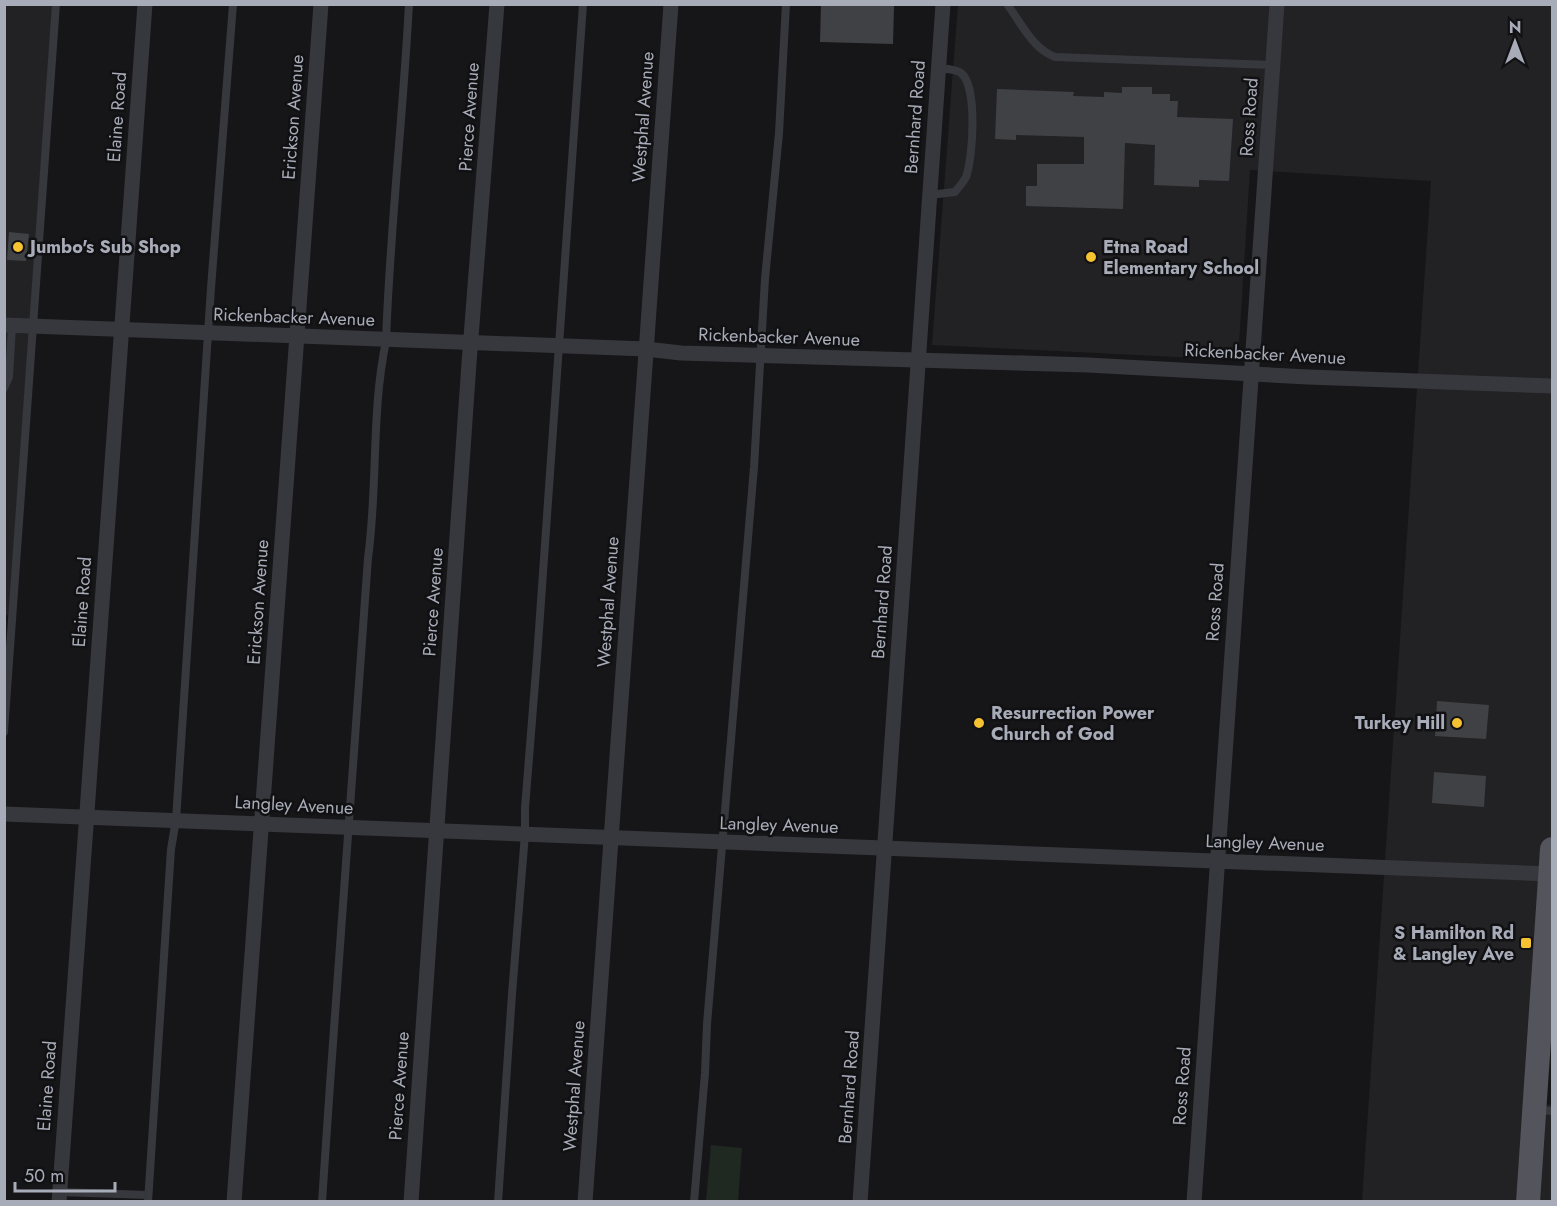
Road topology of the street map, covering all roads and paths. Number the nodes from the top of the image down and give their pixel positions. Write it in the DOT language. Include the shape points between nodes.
graph roads {
  1 [pos="56,4"];
  2 [pos="145,4"];
  3 [pos="233,4"];
  4 [pos="321,4"];
  5 [pos="409,4"];
  6 [pos="497,4"];
  7 [pos="583,4"];
  8 [pos="671,4"];
  9 [pos="786,4"];
  10 [pos="943,4"];
  11 [pos="1007,4"];
  12 [pos="1276,4"];
  13 [pos="1272,65"];
  14 [pos="938,68"];
  15 [pos="929,195"];
  16 [pos="8,326"];
  17 [pos="34,326"];
  18 [pos="122,330"];
  19 [pos="210,333"];
  20 [pos="297,336"];
  21 [pos="386,340"];
  22 [pos="471,344"];
  23 [pos="559,346"];
  24 [pos="646,350"];
  25 [pos="760,356"];
  26 [pos="918,361"];
  27 [pos="1251,373"];
  28 [pos="1552,386"];
  29 [pos="4,388"];
  30 [pos="4,732"];
  31 [pos="4,814"];
  32 [pos="86,817"];
  33 [pos="176,820"];
  34 [pos="261,823"];
  35 [pos="349,827"];
  36 [pos="437,831"];
  37 [pos="525,834"];
  38 [pos="612,838"];
  39 [pos="723,842"];
  40 [pos="884,848"];
  41 [pos="1552,849"];
  42 [pos="1217,861"];
  43 [pos="1552,874"];
  44 [pos="1543,1110"];
  45 [pos="59,1197"];
  46 [pos="148,1198"];
  47 [pos="234,1202"];
  48 [pos="322,1202"];
  49 [pos="411,1202"];
  50 [pos="498,1202"];
  51 [pos="585,1202"];
  52 [pos="694,1202"];
  53 [pos="860,1202"];
  54 [pos="1194,1202"];
  55 [pos="1528,1202"];
  1 -- 17 [label="lane"];
  2 -- 18 [label="street, Elaine Road"];
  3 -- 19 [label="lane"];
  4 -- 20 [label="street, Erickson Avenue"];
  5 -- 21 [label="lane"];
  6 -- 22 [label="street, Pierce Avenue"];
  7 -- 23 [label="lane"];
  8 -- 24 [label="street, Westphal Avenue"];
  9 -- 25 [label="lane"];
  10 -- 14 [label="street, Bernhard Road"];
  11 -- 13 [label="lane" via="1037,45 1055,57"];
  12 -- 13 [label="street, Ross Road"];
  13 -- 27 [label="street, Ross Road"];
  14 -- 15 [label="street, Bernhard Road"];
  14 -- 15 [label="lane" via="959,72 970,89 970,162 965,179 954,192"];
  15 -- 26 [label="street, Bernhard Road"];
  16 -- 17 [label="street, Rickenbacker Avenue"];
  16 -- 29 [label="lane" via="9,377"];
  17 -- 18 [label="street, Rickenbacker Avenue"];
  17 -- 30 [label="lane"];
  18 -- 19 [label="street, Rickenbacker Avenue"];
  18 -- 32 [label="street, Elaine Road"];
  19 -- 20 [label="street, Rickenbacker Avenue"];
  19 -- 33 [label="lane"];
  20 -- 21 [label="street, Rickenbacker Avenue"];
  20 -- 34 [label="street, Erickson Avenue"];
  21 -- 22 [label="street, Rickenbacker Avenue"];
  21 -- 35 [label="lane"];
  22 -- 23 [label="street, Rickenbacker Avenue"];
  22 -- 36 [label="street, Pierce Avenue"];
  23 -- 24 [label="street, Rickenbacker Avenue"];
  23 -- 37 [label="lane"];
  24 -- 25 [label="street, Rickenbacker Avenue"];
  24 -- 38 [label="street, Westphal Avenue"];
  25 -- 26 [label="street, Rickenbacker Avenue"];
  25 -- 39 [label="lane"];
  26 -- 27 [label="street, Rickenbacker Avenue"];
  26 -- 40 [label="street, Bernhard Road"];
  27 -- 28 [label="street, Rickenbacker Avenue"];
  27 -- 42 [label="street, Ross Road"];
  31 -- 32 [label="street, Langley Avenue"];
  32 -- 33 [label="street, Langley Avenue"];
  32 -- 45 [label="street, Elaine Road"];
  33 -- 34 [label="street, Langley Avenue"];
  33 -- 46 [label="lane"];
  34 -- 35 [label="street, Langley Avenue"];
  34 -- 47 [label="street, Erickson Avenue"];
  35 -- 36 [label="street, Langley Avenue"];
  35 -- 48 [label="lane"];
  36 -- 37 [label="street, Langley Avenue"];
  36 -- 49 [label="street, Pierce Avenue"];
  37 -- 38 [label="street, Langley Avenue"];
  37 -- 50 [label="lane"];
  38 -- 39 [label="street, Langley Avenue"];
  38 -- 51 [label="street, Westphal Avenue"];
  39 -- 40 [label="street, Langley Avenue"];
  39 -- 52 [label="lane"];
  40 -- 42 [label="street, Langley Avenue"];
  40 -- 53 [label="street, Bernhard Road"];
  41 -- 43 [label="main road"];
  42 -- 43 [label="street, Langley Avenue"];
  42 -- 54 [label="street, Ross Road"];
  43 -- 44 [label="main road"];
  44 -- 55 [label="main road"];
  45 -- 46 [label="lane"];
}
